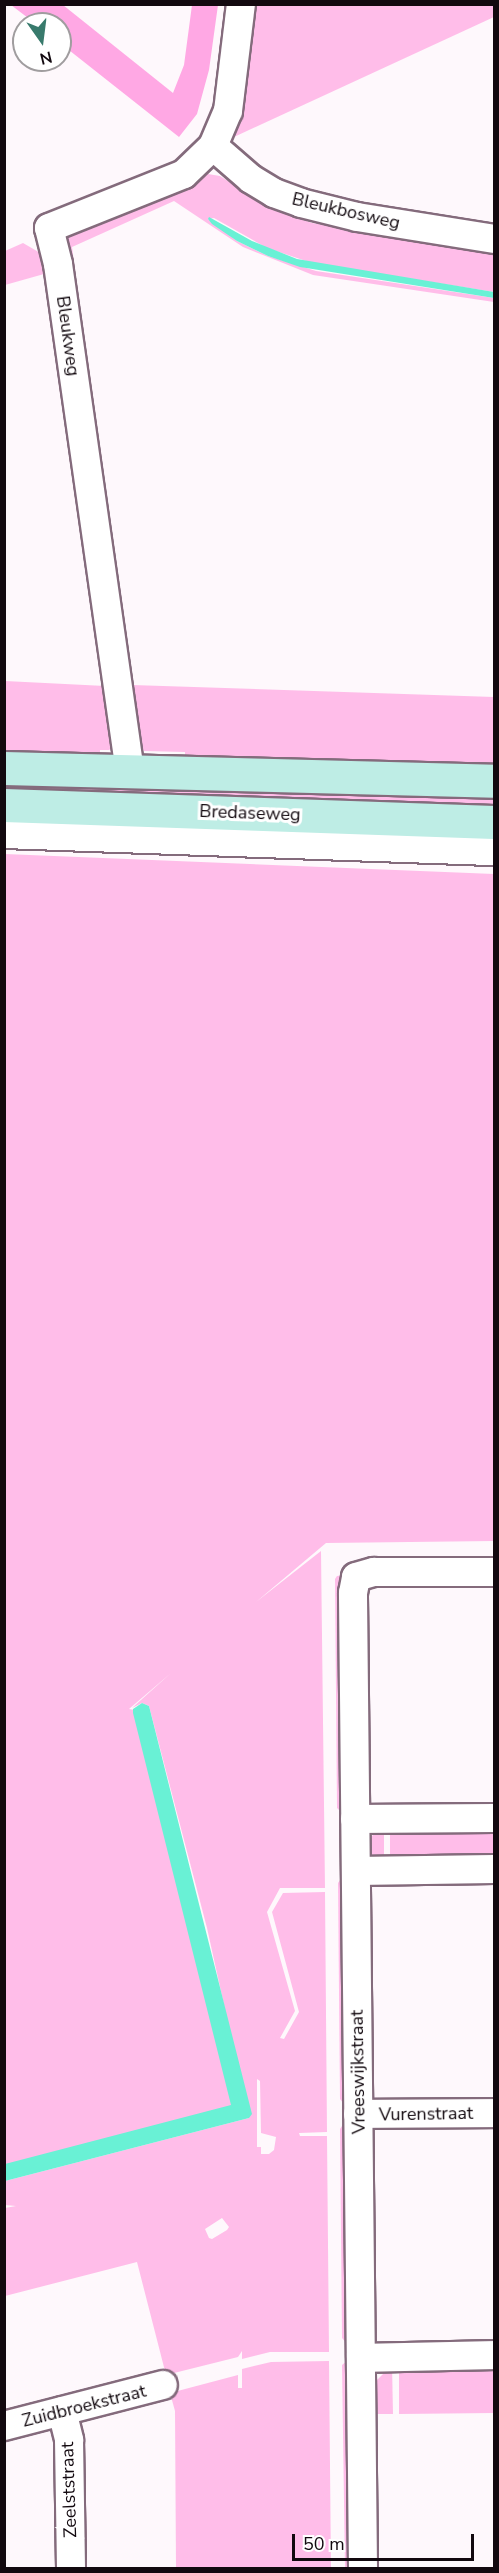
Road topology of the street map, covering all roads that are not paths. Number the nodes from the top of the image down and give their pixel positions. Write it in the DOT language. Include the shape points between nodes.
graph roads {
  1 [pos="240,4"];
  2 [pos="213,146"];
  3 [pos="495,239"];
  4 [pos="4,768"];
  5 [pos="130,772"];
  6 [pos="495,781"];
  7 [pos="4,805"];
  8 [pos="495,822"];
  9 [pos="4,834"];
  10 [pos="495,851"];
  11 [pos="495,1572"];
  12 [pos="495,1818"];
  13 [pos="355,1819"];
  14 [pos="495,1869"];
  15 [pos="356,1871"];
  16 [pos="495,2113"];
  17 [pos="358,2114"];
  18 [pos="495,2355"];
  19 [pos="361,2358"];
  20 [pos="163,2385"];
  21 [pos="62,2411"];
  22 [pos="4,2426"];
  23 [pos="71,2568"];
  24 [pos="363,2568"];
  1 -- 2 [label="street, Bleukweg" via="228,111"];
  2 -- 3 [label="street, Bleukbosweg" via="251,179 301,203 357,217"];
  2 -- 5 [label="street, Bleukweg" via="184,174 49,228 58,264"];
  4 -- 5 [label="main road, Bredaseweg"];
  5 -- 6 [label="main road, Bredaseweg"];
  7 -- 8 [label="main road, Bredaseweg"];
  9 -- 10 [label="street, Bredaseweg"];
  11 -- 13 [label="street, Vreeswijkstraat" via="374,1572 356,1577 352,1593"];
  12 -- 13 [label="street"];
  13 -- 15 [label="street, Vreeswijkstraat"];
  14 -- 15 [label="street"];
  15 -- 17 [label="street, Vreeswijkstraat"];
  16 -- 17 [label="street, Vurenstraat"];
  17 -- 19 [label="street, Vreeswijkstraat"];
  18 -- 19 [label="street"];
  19 -- 24 [label="street, Vreeswijkstraat"];
  20 -- 21 [label="street, Zuidbroekstraat"];
  21 -- 22 [label="street, Zuidbroekstraat"];
  21 -- 23 [label="street, Zeelststraat" via="69,2440"];
}
